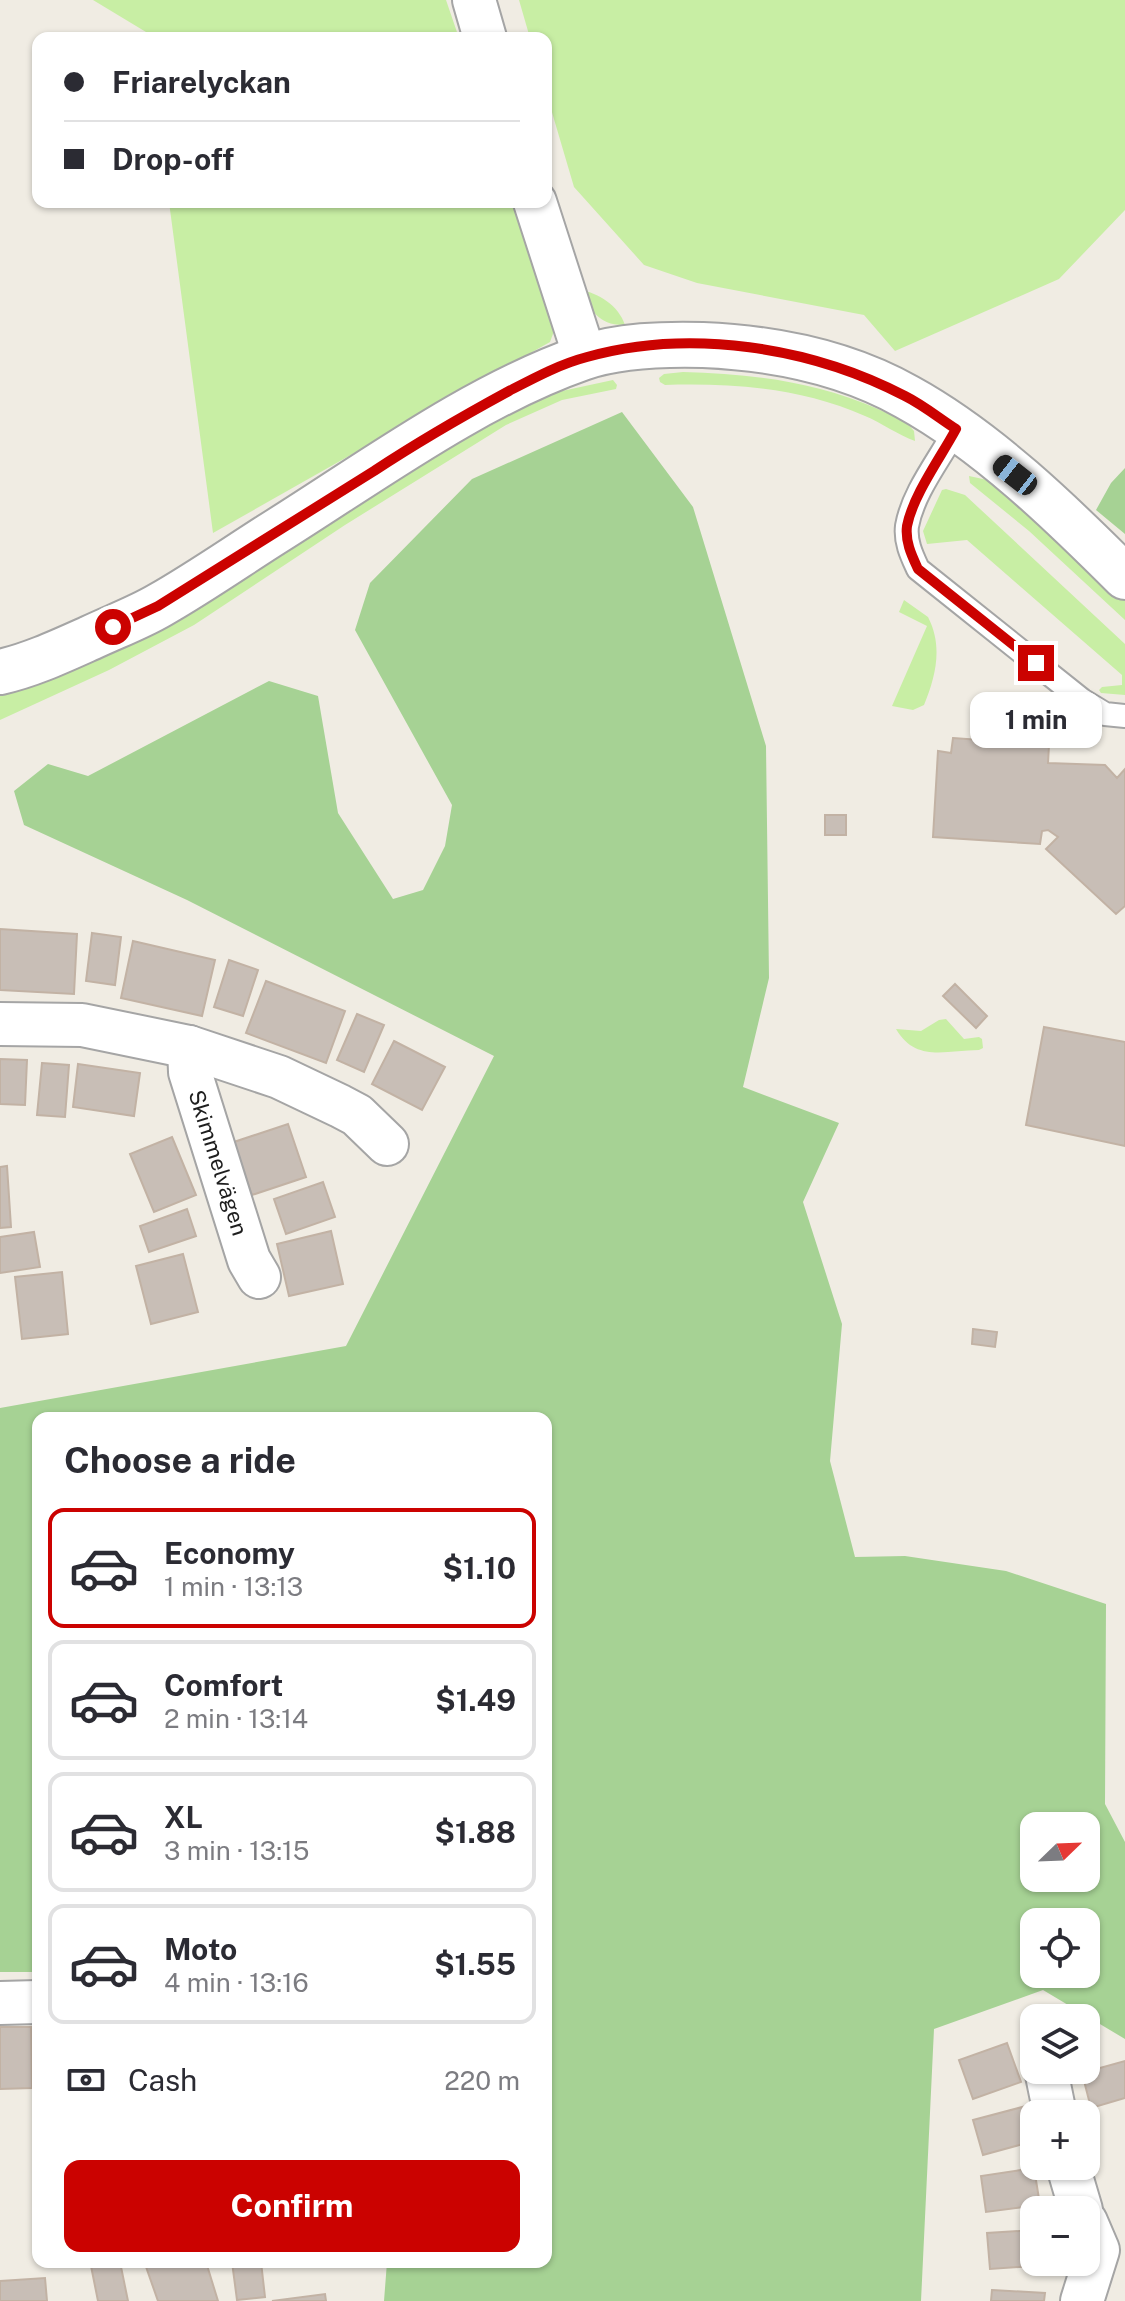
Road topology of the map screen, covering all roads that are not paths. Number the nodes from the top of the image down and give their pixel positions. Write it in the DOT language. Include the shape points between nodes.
graph roads {
  1 [pos="474,0"];
  2 [pos="483,32"];
  3 [pos="537,208"];
  4 [pos="585,357"];
  5 [pos="956,429"];
  6 [pos="1125,577"];
  7 [pos="0,672"];
  8 [pos="1125,716"];
  9 [pos="0,1024"];
  10 [pos="189,1047"];
  11 [pos="387,1144"];
  12 [pos="259,1277"];
  13 [pos="32,2002"];
  14 [pos="0,2003"];
  15 [pos="1103,2240"];
  16 [pos="1082,2301"];
  1 -- 2 [label="street"];
  3 -- 4 [label="street"];
  4 -- 5 [label="street" via="684,344 801,356 907,396"];
  4 -- 7 [label="street" via="449,422 158,606 68,648"];
  5 -- 6 [label="street" via="1015,475"];
  5 -- 8 [label="lane" via="917,498 907,528 918,569 1082,700 1105,714"];
  9 -- 10 [label="street, Skimmelvägen" via="82,1025"];
  10 -- 11 [label="street, Skimmelvägen" via="279,1077 340,1106"];
  10 -- 12 [label="street, Skimmelvägen" via="190,1072 249,1260"];
  13 -- 14 [label="street"];
  15 -- 16 [label="street"];
}
